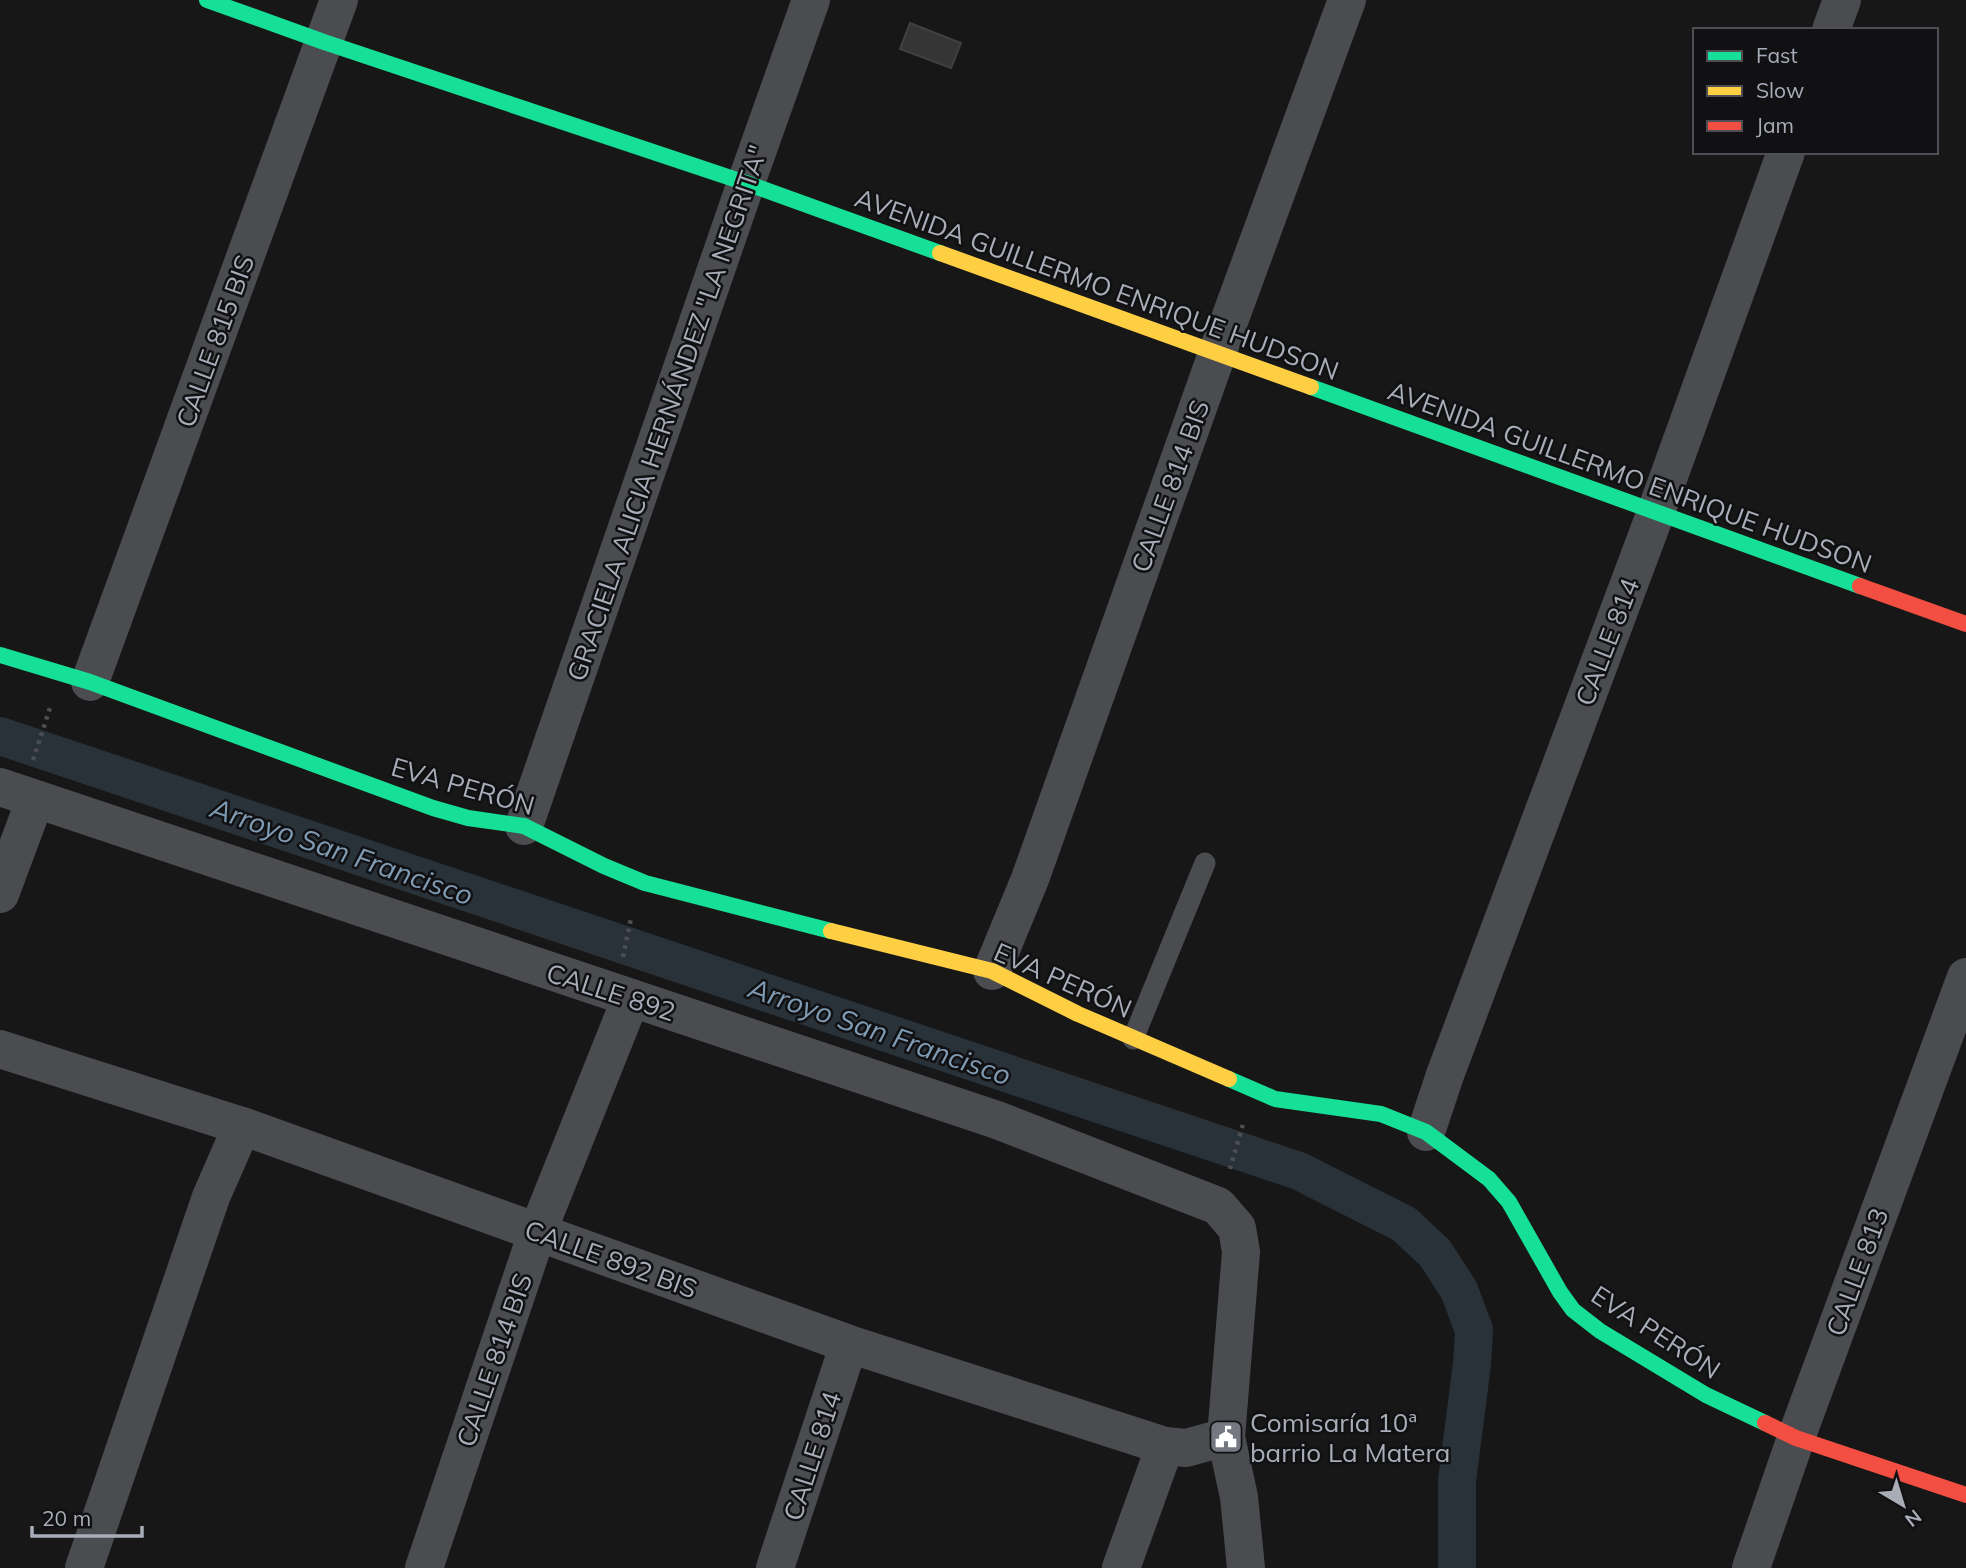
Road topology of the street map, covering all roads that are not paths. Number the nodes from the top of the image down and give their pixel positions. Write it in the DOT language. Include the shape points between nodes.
graph roads {
  1 [pos="207,0"];
  2 [pos="339,0"];
  3 [pos="811,0"];
  4 [pos="1347,0"];
  5 [pos="1842,0"];
  6 [pos="1832,28"];
  7 [pos="324,42"];
  8 [pos="1785,154"];
  9 [pos="746,183"];
  10 [pos="1217,354"];
  11 [pos="1656,512"];
  12 [pos="1966,624"];
  13 [pos="0,655"];
  14 [pos="90,681"];
  15 [pos="22,785"];
  16 [pos="524,826"];
  17 [pos="1205,863"];
  18 [pos="0,894"];
  19 [pos="992,971"];
  20 [pos="1966,977"];
  21 [pos="626,983"];
  22 [pos="1133,1039"];
  23 [pos="0,1049"];
  24 [pos="242,1126"];
  25 [pos="1426,1132"];
  26 [pos="537,1233"];
  27 [pos="849,1344"];
  28 [pos="1226,1437"];
  29 [pos="1796,1438"];
  30 [pos="1165,1446"];
  31 [pos="1966,1495"];
  32 [pos="84,1568"];
  33 [pos="424,1568"];
  34 [pos="775,1568"];
  35 [pos="1121,1568"];
  36 [pos="1246,1568"];
  37 [pos="1751,1568"];
  1 -- 7 [label="street, AVENIDA GUILLERMO ENRIQUE HUDSON"];
  2 -- 7 [label="street, CALLE 815 BIS"];
  3 -- 9 [label="street, GRACIELA ALICIA HERNÁNDEZ \"LA NEGRITA\""];
  4 -- 10 [label="street, CALLE 814 BIS"];
  5 -- 6 [label="street"];
  7 -- 9 [label="street, AVENIDA GUILLERMO ENRIQUE HUDSON"];
  7 -- 14 [label="street, CALLE 815 BIS"];
  8 -- 11 [label="street, CALLE 814"];
  9 -- 10 [label="street, AVENIDA GUILLERMO ENRIQUE HUDSON"];
  9 -- 16 [label="street, GRACIELA ALICIA HERNÁNDEZ \"LA NEGRITA\""];
  10 -- 11 [label="street, AVENIDA GUILLERMO ENRIQUE HUDSON"];
  10 -- 19 [label="street, CALLE 814 BIS" via="1030,879"];
  11 -- 12 [label="street, AVENIDA GUILLERMO ENRIQUE HUDSON"];
  11 -- 25 [label="street, CALLE 814"];
  13 -- 14 [label="street, EVA PERÓN"];
  14 -- 16 [label="street, EVA PERÓN" via="433,808"];
  15 -- 18 [label="street"];
  15 -- 21 [label="street, CALLE 892"];
  16 -- 19 [label="street, EVA PERÓN" via="645,883"];
  17 -- 22 [label="lane"];
  19 -- 22 [label="street, EVA PERÓN"];
  20 -- 29 [label="street, CALLE 813"];
  21 -- 26 [label="street, CALLE 814 BIS"];
  21 -- 28 [label="street, CALLE 892" via="997,1120 1224,1189 1241,1252"];
  22 -- 25 [label="street, EVA PERÓN" via="1275,1099 1381,1114"];
  23 -- 24 [label="street, CALLE 892 BIS"];
  24 -- 26 [label="street, CALLE 892 BIS"];
  24 -- 32 [label="street" via="211,1197"];
  25 -- 29 [label="street, EVA PERÓN" via="1489,1179 1573,1310 1706,1395"];
  26 -- 27 [label="street, CALLE 892 BIS"];
  26 -- 33 [label="street, CALLE 814 BIS"];
  27 -- 30 [label="street, CALLE 892 BIS"];
  27 -- 34 [label="street, CALLE 814"];
  28 -- 30 [label="street, CALLE 892 BIS" via="1186,1448"];
  28 -- 36 [label="street" via="1239,1497"];
  29 -- 31 [label="street, EVA PERÓN"];
  29 -- 37 [label="street, CALLE 813"];
  30 -- 35 [label="street"];
}
